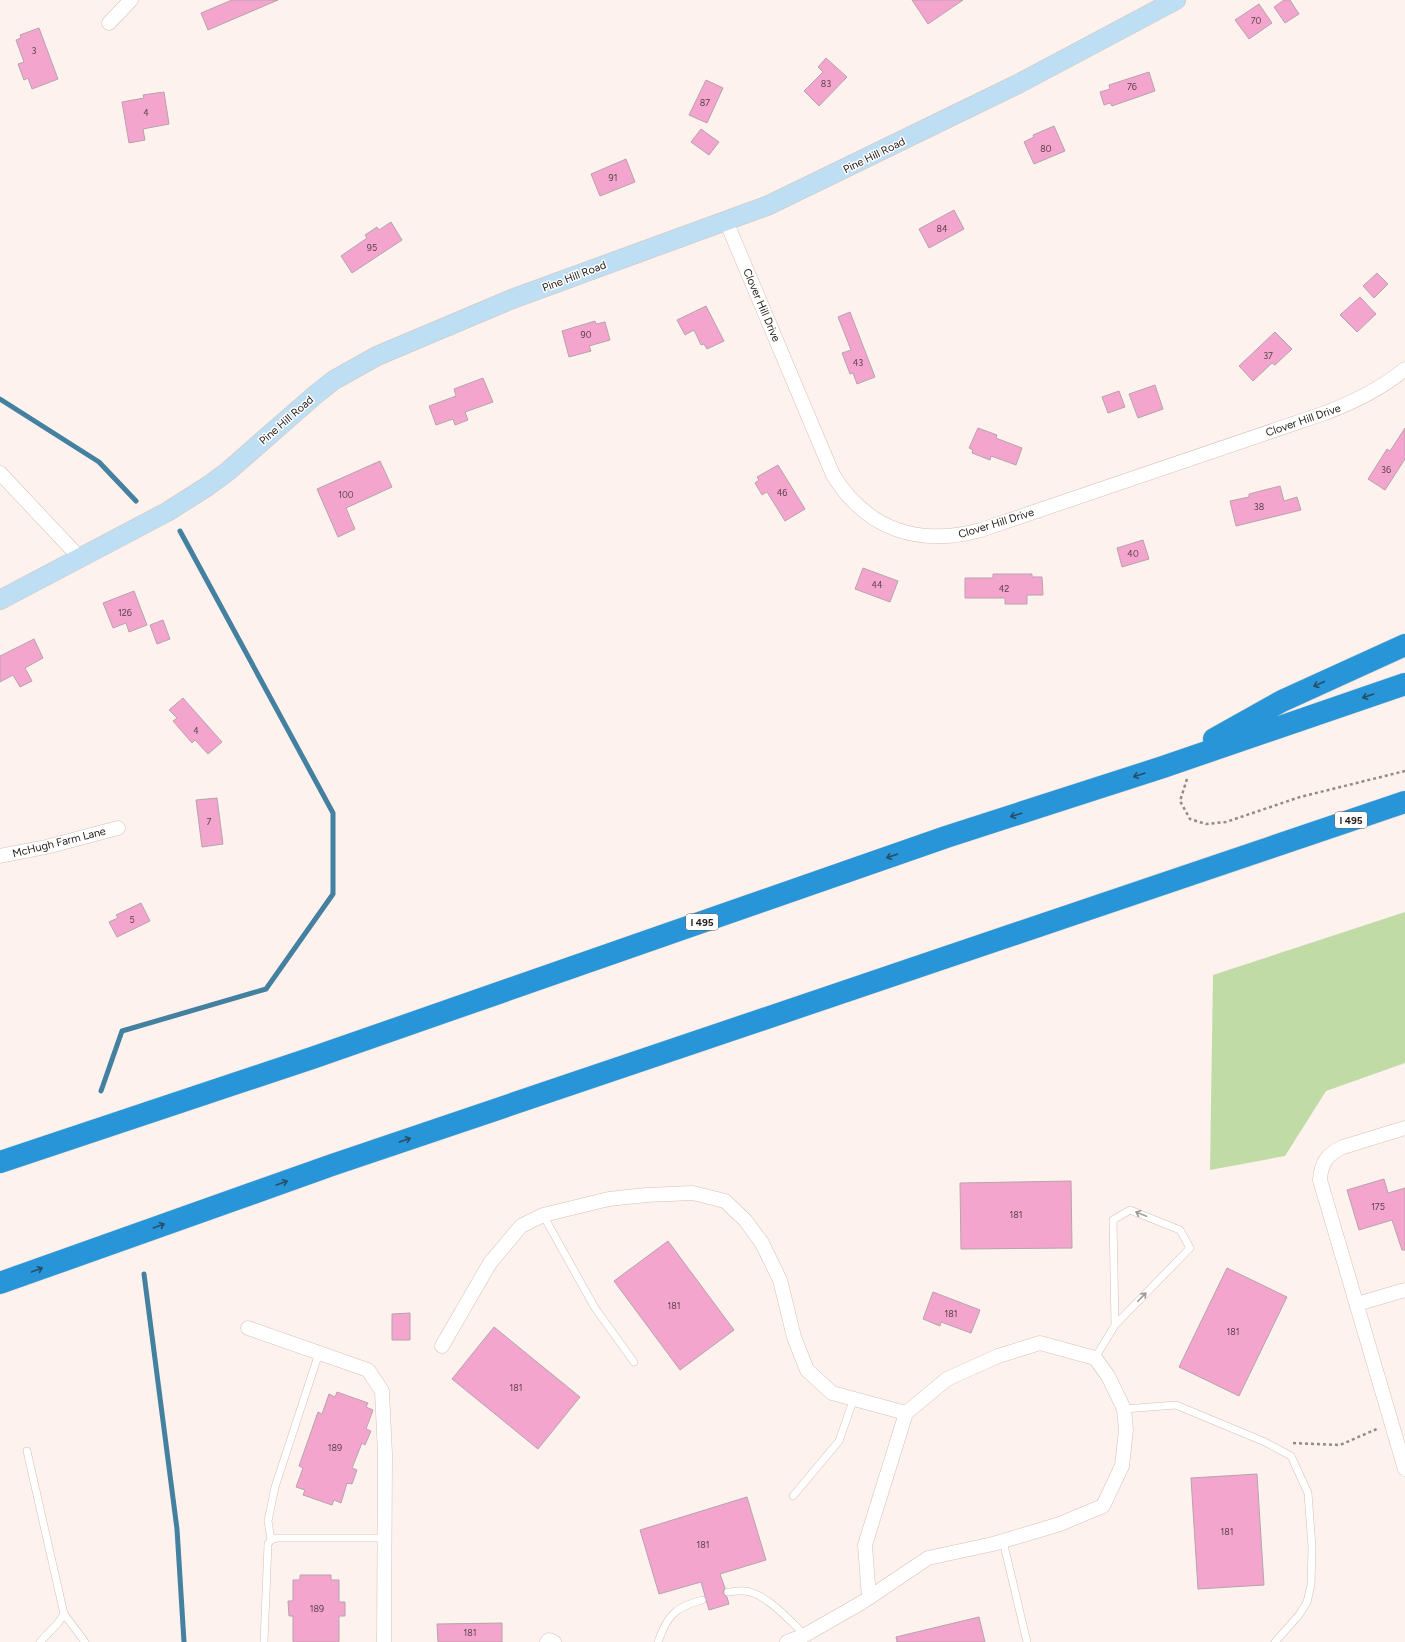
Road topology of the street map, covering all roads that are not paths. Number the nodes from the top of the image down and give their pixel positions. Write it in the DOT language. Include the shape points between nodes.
graph roads {
  1 [pos="131,0"];
  2 [pos="1176,0"];
  3 [pos="109,23"];
  4 [pos="726,221"];
  5 [pos="1405,368"];
  6 [pos="0,473"];
  7 [pos="80,558"];
  8 [pos="0,600"];
  9 [pos="1405,645"];
  10 [pos="1405,684"];
  11 [pos="1163,767"];
  12 [pos="1405,802"];
  13 [pos="1405,811"];
  14 [pos="118,828"];
  15 [pos="1296,838"];
  16 [pos="0,856"];
  17 [pos="1405,1128"];
  18 [pos="0,1162"];
  19 [pos="544,1215"];
  20 [pos="0,1283"];
  21 [pos="1405,1290"];
  22 [pos="1357,1304"];
  23 [pos="1115,1324"];
  24 [pos="248,1328"];
  25 [pos="442,1346"];
  26 [pos="319,1352"];
  27 [pos="1095,1358"];
  28 [pos="634,1362"];
  29 [pos="854,1398"];
  30 [pos="1124,1409"];
  31 [pos="906,1413"];
  32 [pos="27,1451"];
  33 [pos="1405,1469"];
  34 [pos="793,1496"];
  35 [pos="384,1538"];
  36 [pos="271,1540"];
  37 [pos="1003,1541"];
  38 [pos="728,1592"];
  39 [pos="869,1598"];
  40 [pos="702,1600"];
  41 [pos="64,1614"];
  42 [pos="805,1635"];
  43 [pos="40,1642"];
  44 [pos="85,1642"];
  45 [pos="264,1642"];
  46 [pos="384,1642"];
  47 [pos="547,1642"];
  48 [pos="554,1642"];
  49 [pos="658,1642"];
  50 [pos="787,1642"];
  51 [pos="1027,1642"];
  52 [pos="1275,1642"];
  1 -- 3 [label="street"];
  2 -- 4 [label="street, Pine Hill Road" via="1018,84 858,163 768,205"];
  4 -- 5 [label="street, Clover Hill Drive" via="833,475 851,499 866,513 883,524 911,534 940,537 981,530 1331,411 1384,385"];
  4 -- 7 [label="street, Pine Hill Road" via="512,299 377,356 328,385 208,486 167,512"];
  6 -- 7 [label="street"];
  7 -- 8 [label="street, Pine Hill Road"];
  9 -- 11 [label="highway, one-way" via="1282,701"];
  10 -- 11 [label="highway, I 495, one-way"];
  11 -- 18 [label="highway, I 495, one-way" via="946,838 312,1058"];
  12 -- 15 [label="highway, I 495"];
  13 -- 15 [label="highway"];
  14 -- 16 [label="street, McHugh Farm Lane"];
  20 -- 15 [label="highway, I 495, one-way" via="332,1164"];
  17 -- 22 [label="street" via="1333,1151 1320,1172 1320,1180"];
  19 -- 25 [label="street" via="520,1226 490,1263"];
  19 -- 28 [label="lane" via="595,1308"];
  19 -- 29 [label="street" via="609,1199 646,1194 693,1193 725,1201 745,1220 762,1243 780,1280 794,1337 807,1370 832,1393"];
  21 -- 22 [label="street"];
  22 -- 33 [label="street"];
  23 -- 23 [label="lane, one-way" via="1190,1248 1180,1230 1130,1210 1113,1220"];
  23 -- 27 [label="lane"];
  24 -- 26 [label="street"];
  26 -- 35 [label="street" via="368,1370 382,1392 385,1454"];
  26 -- 36 [label="lane" via="276,1486 268,1520"];
  27 -- 30 [label="street" via="1108,1376"];
  27 -- 31 [label="street" via="1040,1343 998,1356 947,1379"];
  29 -- 31 [label="street"];
  29 -- 34 [label="lane" via="839,1441"];
  30 -- 37 [label="street" via="1126,1430 1122,1466 1103,1506 1060,1524"];
  30 -- 52 [label="lane" via="1176,1405 1265,1442 1291,1456 1308,1493 1312,1546 1311,1585 1307,1602 1299,1615"];
  31 -- 39 [label="street" via="865,1545"];
  32 -- 41 [label="lane"];
  35 -- 36 [label="lane"];
  35 -- 46 [label="street"];
  36 -- 45 [label="lane" via="268,1544"];
  37 -- 39 [label="street" via="928,1558"];
  37 -- 51 [label="lane"];
  38 -- 42 [label="lane" via="754,1593 771,1604"];
  39 -- 42 [label="street"];
  40 -- 49 [label="lane" via="684,1605 672,1615 664,1625"];
  41 -- 43 [label="lane"];
  41 -- 44 [label="lane"];
  42 -- 50 [label="street"];
  47 -- 48 [label="street"];
}
